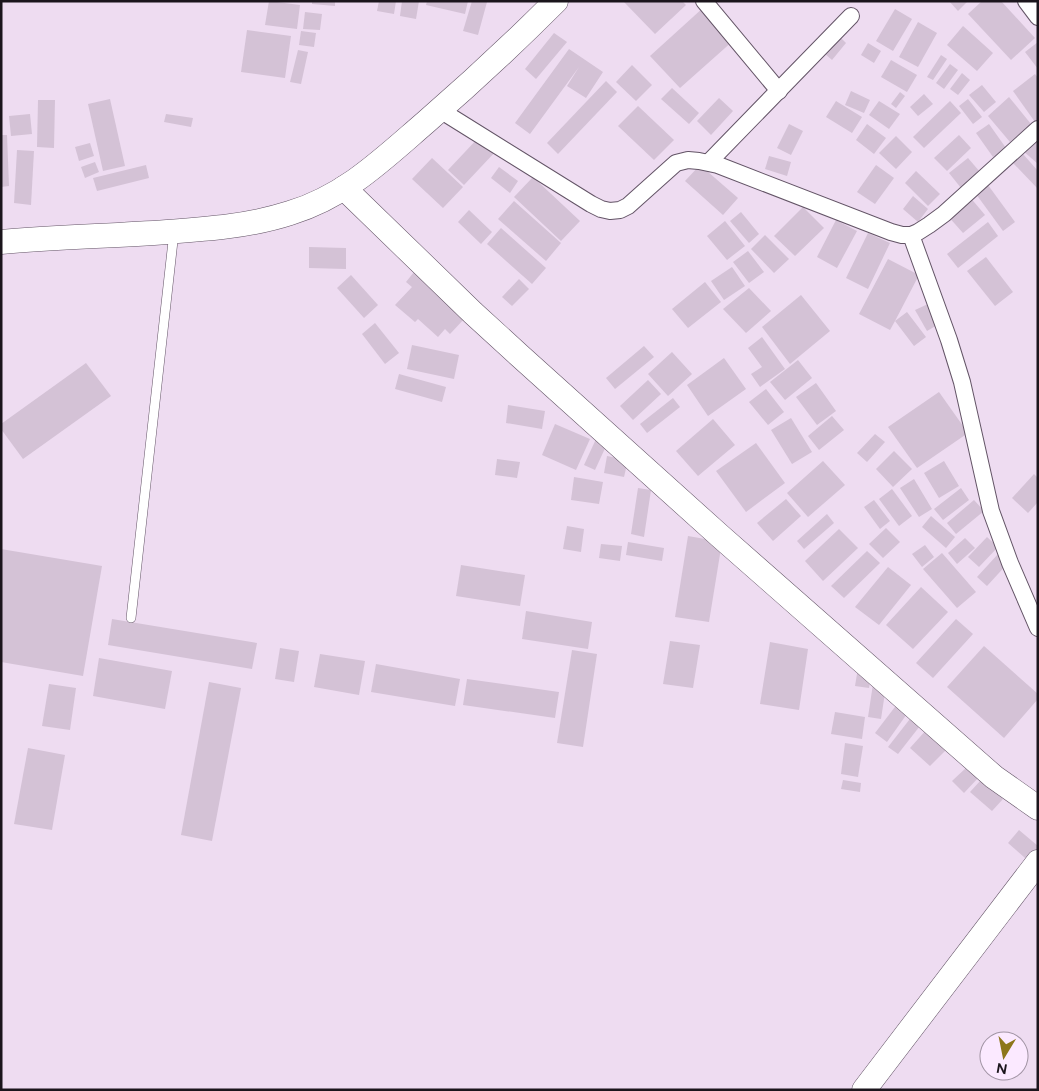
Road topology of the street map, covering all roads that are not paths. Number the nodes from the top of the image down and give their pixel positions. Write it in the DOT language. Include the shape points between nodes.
graph roads {
  1 [pos="556,1"];
  2 [pos="704,1"];
  3 [pos="1026,1"];
  4 [pos="851,16"];
  5 [pos="1038,17"];
  6 [pos="779,91"];
  7 [pos="440,110"];
  8 [pos="1038,129"];
  9 [pos="710,162"];
  10 [pos="344,188"];
  11 [pos="174,232"];
  12 [pos="911,235"];
  13 [pos="1,242"];
  14 [pos="131,618"];
  15 [pos="1038,628"];
  16 [pos="1038,808"];
  17 [pos="1038,862"];
  18 [pos="864,1090"];
  1 -- 7 [label="street"];
  2 -- 6 [label="street"];
  3 -- 5 [label="street"];
  4 -- 6 [label="street"];
  6 -- 9 [label="street"];
  7 -- 9 [label="street" via="591,204 610,211 628,206 676,163 688,160"];
  7 -- 10 [label="street" via="369,171"];
  8 -- 12 [label="street" via="944,214"];
  9 -- 12 [label="street" via="890,232"];
  10 -- 11 [label="street" via="325,200 253,223"];
  10 -- 16 [label="street" via="473,313 720,536 994,777"];
  11 -- 13 [label="street"];
  11 -- 14 [label="lane"];
  12 -- 15 [label="street" via="956,361 991,510"];
  17 -- 18 [label="street"];
}
